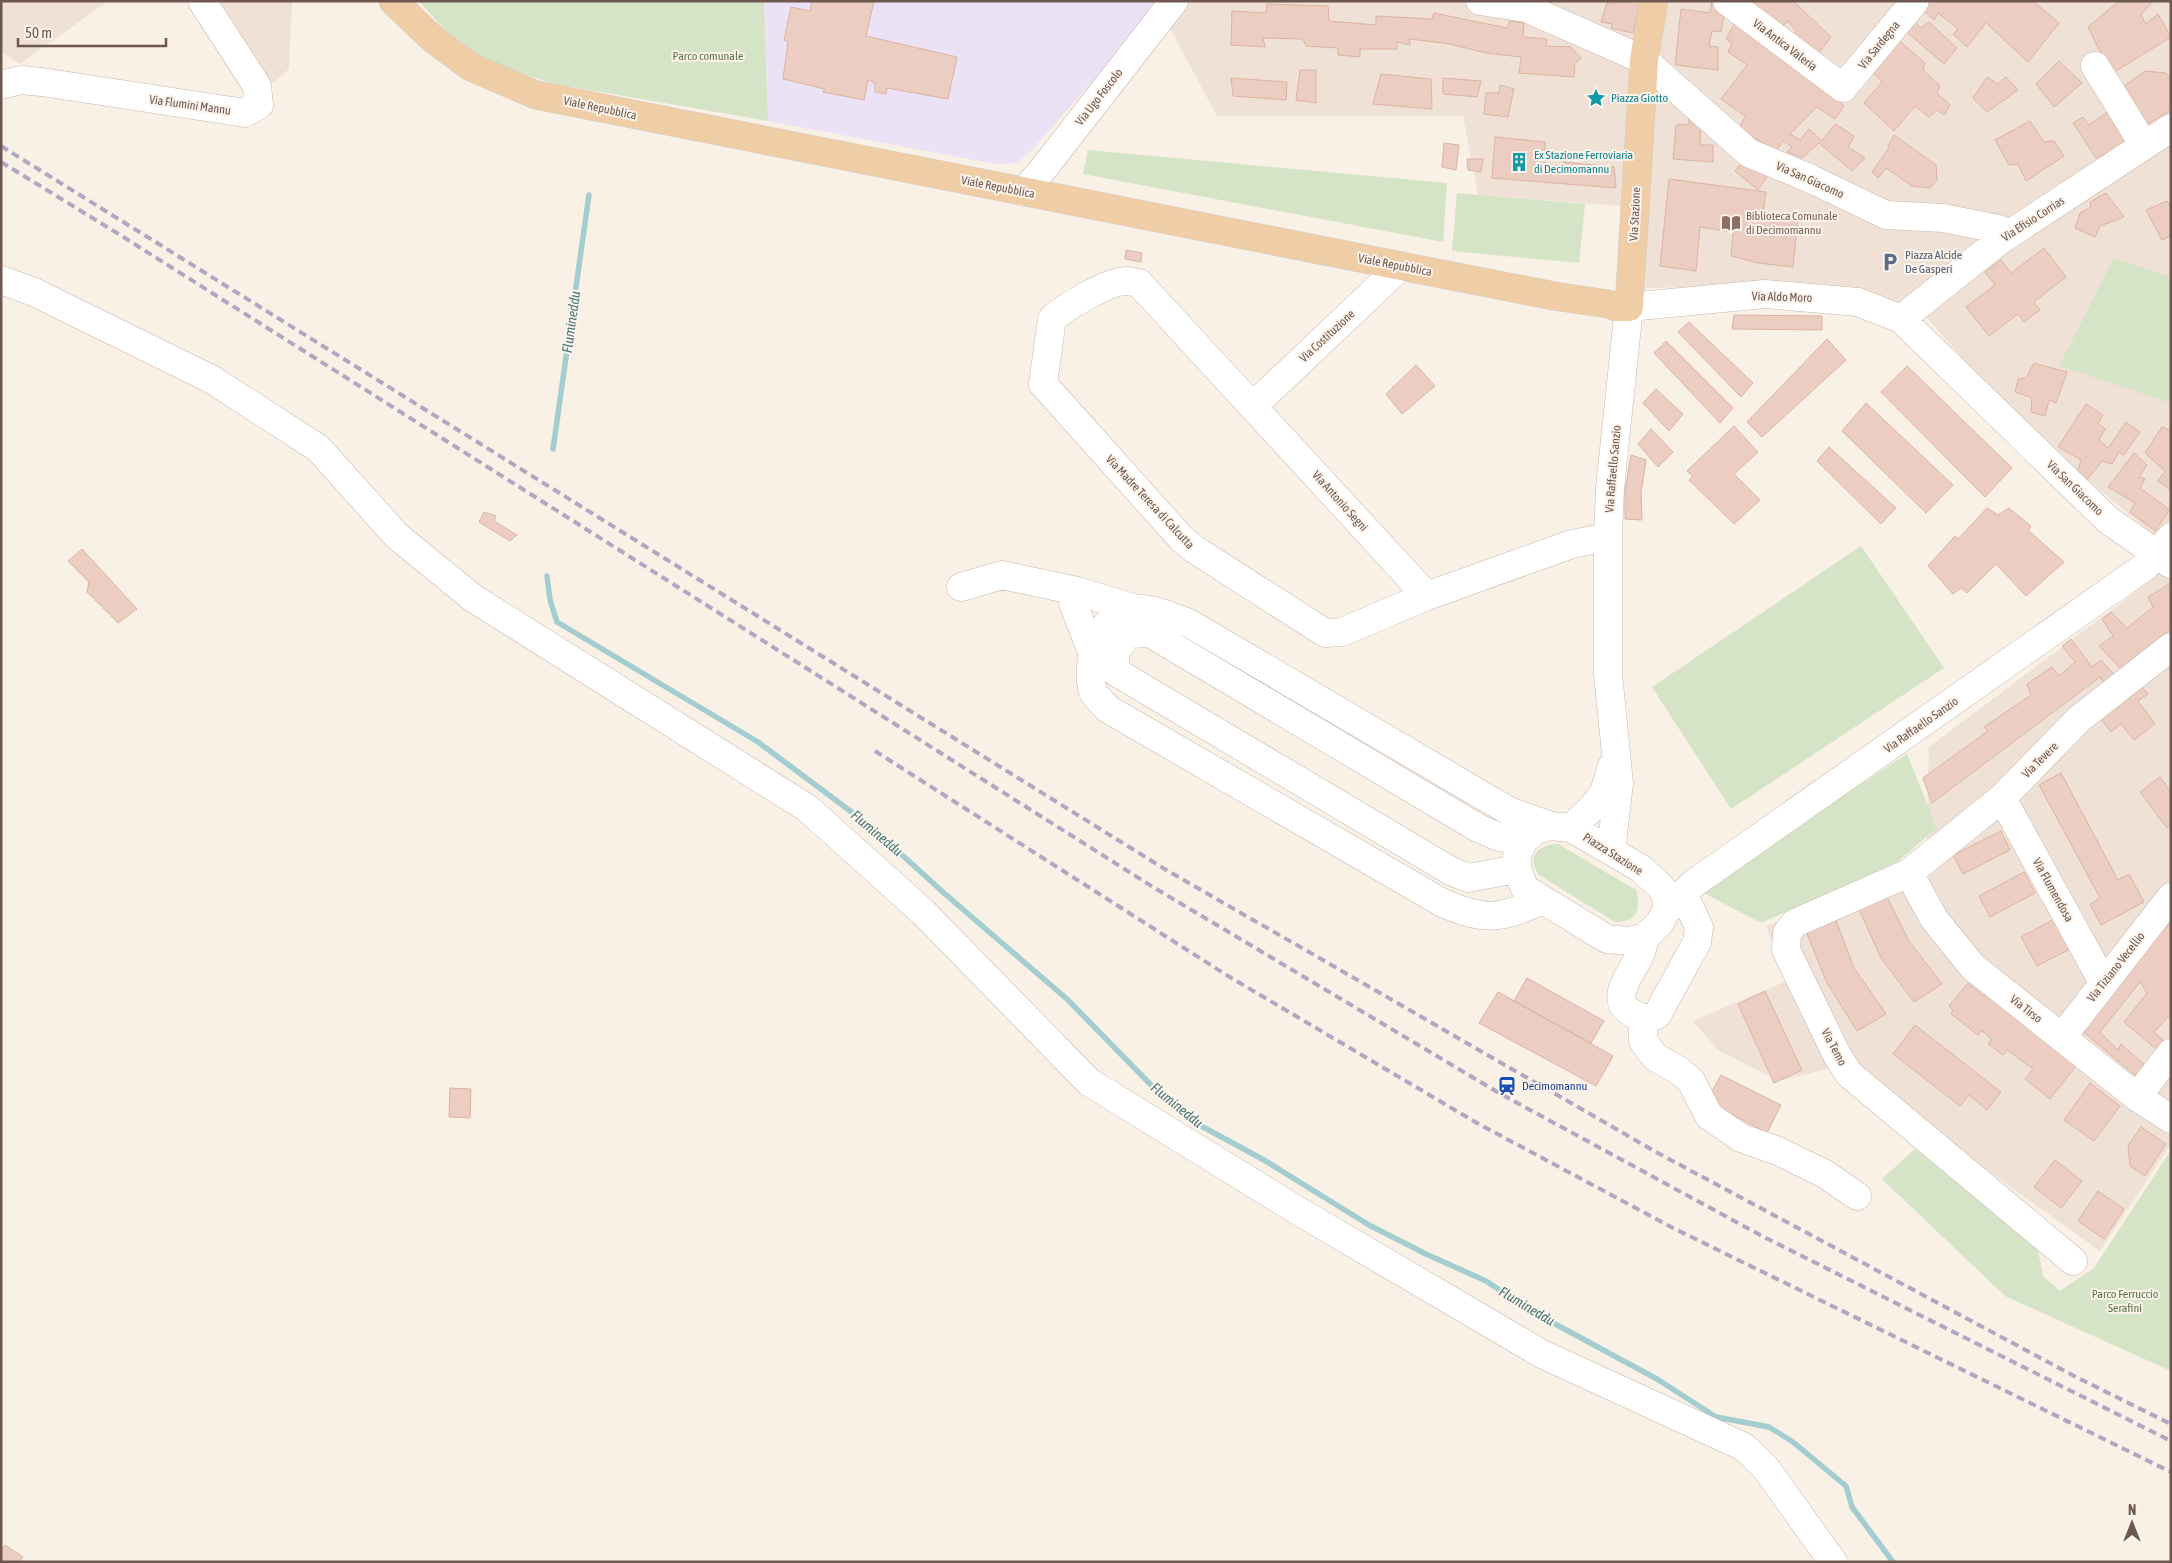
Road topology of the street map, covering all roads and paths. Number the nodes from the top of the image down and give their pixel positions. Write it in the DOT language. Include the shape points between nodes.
graph roads {
  1 [pos="202,1"];
  2 [pos="394,1"];
  3 [pos="1174,1"];
  4 [pos="1480,1"];
  5 [pos="1654,1"];
  6 [pos="1727,1"];
  7 [pos="1915,1"];
  8 [pos="1523,4"];
  9 [pos="1644,60"];
  10 [pos="2095,66"];
  11 [pos="1,85"];
  12 [pos="1843,88"];
  13 [pos="2171,128"];
  14 [pos="2144,145"];
  15 [pos="1022,192"];
  16 [pos="2007,235"];
  17 [pos="1401,266"];
  18 [pos="1,280"];
  19 [pos="1629,307"];
  20 [pos="1902,319"];
  21 [pos="1253,406"];
  22 [pos="1608,537"];
  23 [pos="2166,551"];
  24 [pos="961,587"];
  25 [pos="1077,591"];
  26 [pos="1427,596"];
  27 [pos="1136,609"];
  28 [pos="2171,647"];
  29 [pos="1093,655"];
  30 [pos="1616,752"];
  31 [pos="2002,798"];
  32 [pos="1561,827"];
  33 [pos="1524,841"];
  34 [pos="1611,851"];
  35 [pos="1909,873"];
  36 [pos="1528,886"];
  37 [pos="2171,897"];
  38 [pos="1675,901"];
  39 [pos="1645,937"];
  40 [pos="2103,982"];
  41 [pos="1643,1018"];
  42 [pos="2062,1037"];
  43 [pos="2171,1053"];
  44 [pos="2137,1096"];
  45 [pos="2171,1119"];
  46 [pos="1857,1196"];
  47 [pos="2073,1261"];
  48 [pos="1833,1562"];
  1 -- 11 [label="street, Via Flumini Mannu" via="257,86 259,105 245,113 42,82 22,80"];
  2 -- 15 [label="main road, Viale Repubblica" via="432,39 472,68 536,95"];
  3 -- 15 [label="street, Via Ugo Foscolo"];
  4 -- 8 [label="street, Via San Giacomo"];
  5 -- 9 [label="main road, Via Stazione"];
  6 -- 12 [label="street, Via Antica Valeria"];
  7 -- 12 [label="street, Via Sardegna"];
  8 -- 9 [label="street, Via San Giacomo"];
  9 -- 16 [label="street, Via San Giacomo" via="1749,153 1886,215 1943,218 1998,229"];
  9 -- 19 [label="main road, Via Stazione"];
  10 -- 14 [label="street"];
  13 -- 14 [label="street, Via Efisio Corrias"];
  14 -- 16 [label="street, Via Efisio Corrias"];
  15 -- 17 [label="main road, Viale Repubblica"];
  16 -- 20 [label="street, Via Efisio Corrias"];
  17 -- 19 [label="main road, Viale Repubblica"];
  17 -- 21 [label="street, Via Costituzione"];
  18 -- 48 [label="street" via="34,292 211,379 318,448 397,536 472,598 808,808 923,912 1089,1082 1300,1212 1542,1354 1744,1447 1765,1467"];
  19 -- 20 [label="street, Via Aldo Moro" via="1765,294 1858,302"];
  19 -- 22 [label="street, Via Raffaello Sanzio"];
  20 -- 23 [label="street, Via San Giacomo" via="2108,520"];
  21 -- 26 [label="street, Via Antonio Segni"];
  21 -- 26 [label="street, Via Madre Teresa di Calcutta" via="1139,283 1126,280 1103,287 1052,319 1043,384 1163,519 1194,549 1325,633 1342,632"];
  22 -- 26 [label="street, Via Madre Teresa di Calcutta" via="1572,544"];
  22 -- 30 [label="street, Via Raffaello Sanzio" via="1608,674"];
  23 -- 38 [label="street, Via Raffaello Sanzio" via="1693,884"];
  24 -- 25 [label="street, Piazza Stazione" via="1002,575"];
  25 -- 27 [label="street, Piazza Stazione"];
  25 -- 29 [label="street" via="1073,603"];
  27 -- 29 [label="street" via="1119,613 1105,625"];
  27 -- 32 [label="street, Piazza Stazione" via="1187,622 1509,810"];
  28 -- 31 [label="street, Via Tevere" via="2079,719"];
  29 -- 36 [label="street" via="1092,690 1108,709 1441,902 1464,913 1494,904"];
  30 -- 32 [label="street, Via Raffaello Sanzio" via="1604,792 1593,807"];
  30 -- 34 [label="street, Via Raffaello Sanzio" via="1619,783"];
  31 -- 35 [label="street, Via Tevere"];
  31 -- 40 [label="street, Via Flumendosa"];
  32 -- 33 [label="street" via="1536,830"];
  32 -- 34 [label="street, Piazza Stazione"];
  33 -- 36 [label="street" via="1517,856"];
  33 -- 36 [label="street" via="1499,837 1478,828 1150,633 1130,634 1118,645 1114,657 1116,672 1451,871 1468,878"];
  34 -- 38 [label="street, Piazza Stazione" via="1640,868 1661,887 1666,897"];
  35 -- 42 [label="street, Via Tirso" via="1934,919 1973,967"];
  35 -- 47 [label="street, Via Temo" via="1794,923 1787,933 1786,950 1849,1074"];
  36 -- 39 [label="street" via="1608,939 1629,941"];
  37 -- 40 [label="street, Via Tiziano Vecellio"];
  38 -- 39 [label="street"];
  38 -- 41 [label="street, Piazza Stazione" via="1699,927 1696,942 1657,1015"];
  39 -- 41 [label="street" via="1642,952 1622,988 1626,1010"];
  40 -- 42 [label="street, Via Tiziano Vecellio"];
  41 -- 46 [label="street" via="1643,1041 1655,1057 1691,1081 1708,1116 1741,1138 1778,1151 1825,1174"];
  42 -- 44 [label="street, Via Tirso"];
  43 -- 44 [label="street"];
  44 -- 45 [label="street, Via Tirso"];
}
